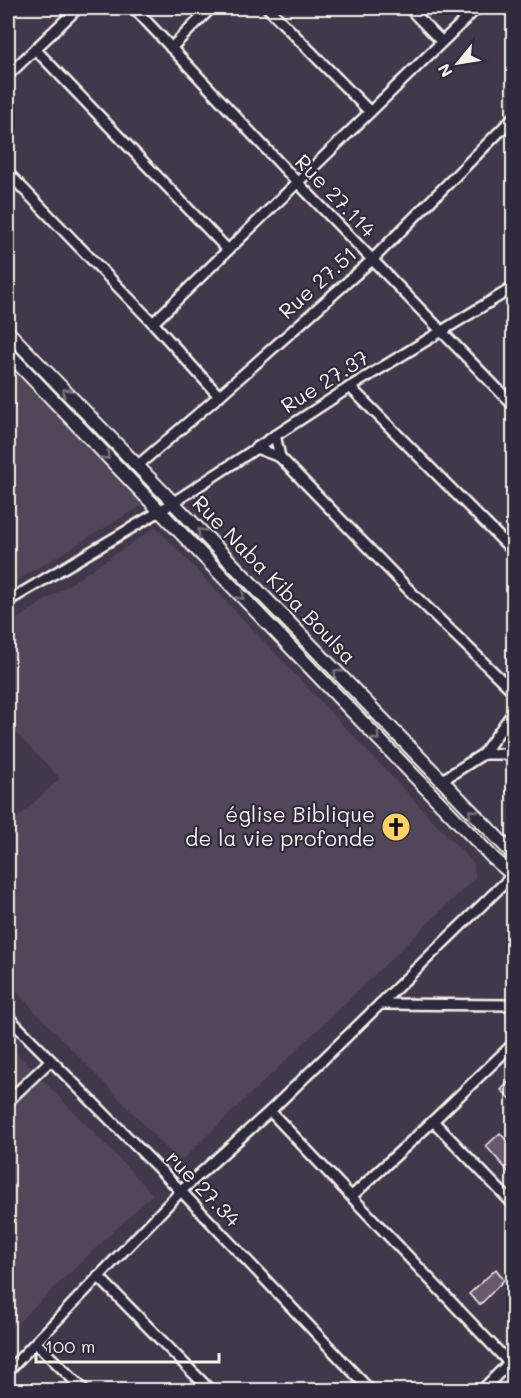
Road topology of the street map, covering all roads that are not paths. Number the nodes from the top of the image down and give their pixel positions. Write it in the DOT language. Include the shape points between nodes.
graph roads {
  1 [pos="78,8"];
  2 [pos="134,8"];
  3 [pos="211,8"];
  4 [pos="268,8"];
  5 [pos="409,8"];
  6 [pos="477,8"];
  7 [pos="441,41"];
  8 [pos="171,48"];
  9 [pos="35,49"];
  10 [pos="8,75"];
  11 [pos="370,112"];
  12 [pos="513,117"];
  13 [pos="8,172"];
  14 [pos="298,183"];
  15 [pos="228,250"];
  16 [pos="372,260"];
  17 [pos="513,287"];
  18 [pos="153,323"];
  19 [pos="439,331"];
  20 [pos="8,332"];
  21 [pos="8,353"];
  22 [pos="350,387"];
  23 [pos="219,396"];
  24 [pos="513,406"];
  25 [pos="275,435"];
  26 [pos="256,447"];
  27 [pos="280,456"];
  28 [pos="137,466"];
  29 [pos="172,502"];
  30 [pos="159,512"];
  31 [pos="513,552"];
  32 [pos="8,601"];
  33 [pos="513,692"];
  34 [pos="513,711"];
  35 [pos="483,754"];
  36 [pos="513,754"];
  37 [pos="441,781"];
  38 [pos="513,855"];
  39 [pos="513,875"];
  40 [pos="380,1004"];
  41 [pos="513,1005"];
  42 [pos="8,1017"];
  43 [pos="513,1043"];
  44 [pos="50,1061"];
  45 [pos="8,1101"];
  46 [pos="270,1111"];
  47 [pos="433,1121"];
  48 [pos="181,1191"];
  49 [pos="352,1196"];
  50 [pos="512,1199"];
  51 [pos="98,1276"];
  52 [pos="36,1343"];
  53 [pos="512,1363"];
  54 [pos="8,1371"];
  55 [pos="84,1390"];
  56 [pos="210,1390"];
  57 [pos="370,1390"];
  58 [pos="482,1390"];
  1 -- 9 [label="street"];
  2 -- 8 [label="street, Rue 27.114"];
  3 -- 8 [label="street"];
  4 -- 11 [label="street"];
  5 -- 7 [label="street"];
  6 -- 7 [label="street"];
  7 -- 11 [label="street"];
  8 -- 14 [label="street, Rue 27.114"];
  9 -- 10 [label="street"];
  9 -- 15 [label="street"];
  11 -- 14 [label="street"];
  12 -- 16 [label="street, Rue 27.51"];
  13 -- 18 [label="street"];
  14 -- 15 [label="street"];
  14 -- 16 [label="street, Rue 27.114"];
  15 -- 18 [label="street"];
  16 -- 19 [label="street, Rue 27.114"];
  16 -- 23 [label="street, Rue 27.51"];
  17 -- 19 [label="street, Rue 27.37"];
  18 -- 23 [label="street"];
  19 -- 22 [label="street, Rue 27.37"];
  19 -- 24 [label="street, Rue 27.114"];
  28 -- 20 [label="street, Rue Naba Kiba Boulsa, one-way"];
  21 -- 30 [label="street, Rue Naba Kiba Boulsa, one-way"];
  22 -- 25 [label="street, Rue 27.37"];
  22 -- 31 [label="street"];
  23 -- 28 [label="street, Rue 27.51"];
  25 -- 26 [label="street, Rue 27.37"];
  25 -- 27 [label="street"];
  26 -- 27 [label="street"];
  26 -- 29 [label="street, Rue 27.37"];
  27 -- 33 [label="street"];
  28 -- 29 [label="street, Rue Naba Kiba Boulsa"];
  29 -- 30 [label="street, Rue 27.37"];
  37 -- 29 [label="street, Rue Naba Kiba Boulsa, one-way"];
  30 -- 32 [label="street, Rue 27.37"];
  30 -- 39 [label="street, Rue Naba Kiba Boulsa, one-way" via="486,852"];
  34 -- 35 [label="street"];
  35 -- 36 [label="street"];
  35 -- 37 [label="street"];
  38 -- 37 [label="street, Rue Naba Kiba Boulsa, one-way"];
  39 -- 40 [label="street"];
  40 -- 41 [label="street"];
  40 -- 46 [label="street"];
  42 -- 44 [label="street, rue 27.34"];
  43 -- 47 [label="street"];
  44 -- 45 [label="street"];
  44 -- 48 [label="street, rue 27.34"];
  46 -- 48 [label="street"];
  46 -- 49 [label="street"];
  47 -- 49 [label="street"];
  47 -- 50 [label="street"];
  48 -- 51 [label="street"];
  48 -- 57 [label="street, rue 27.34"];
  49 -- 53 [label="street"];
  51 -- 52 [label="street"];
  51 -- 56 [label="street"];
  52 -- 54 [label="street"];
  52 -- 55 [label="street"];
  53 -- 58 [label="street"];
}
